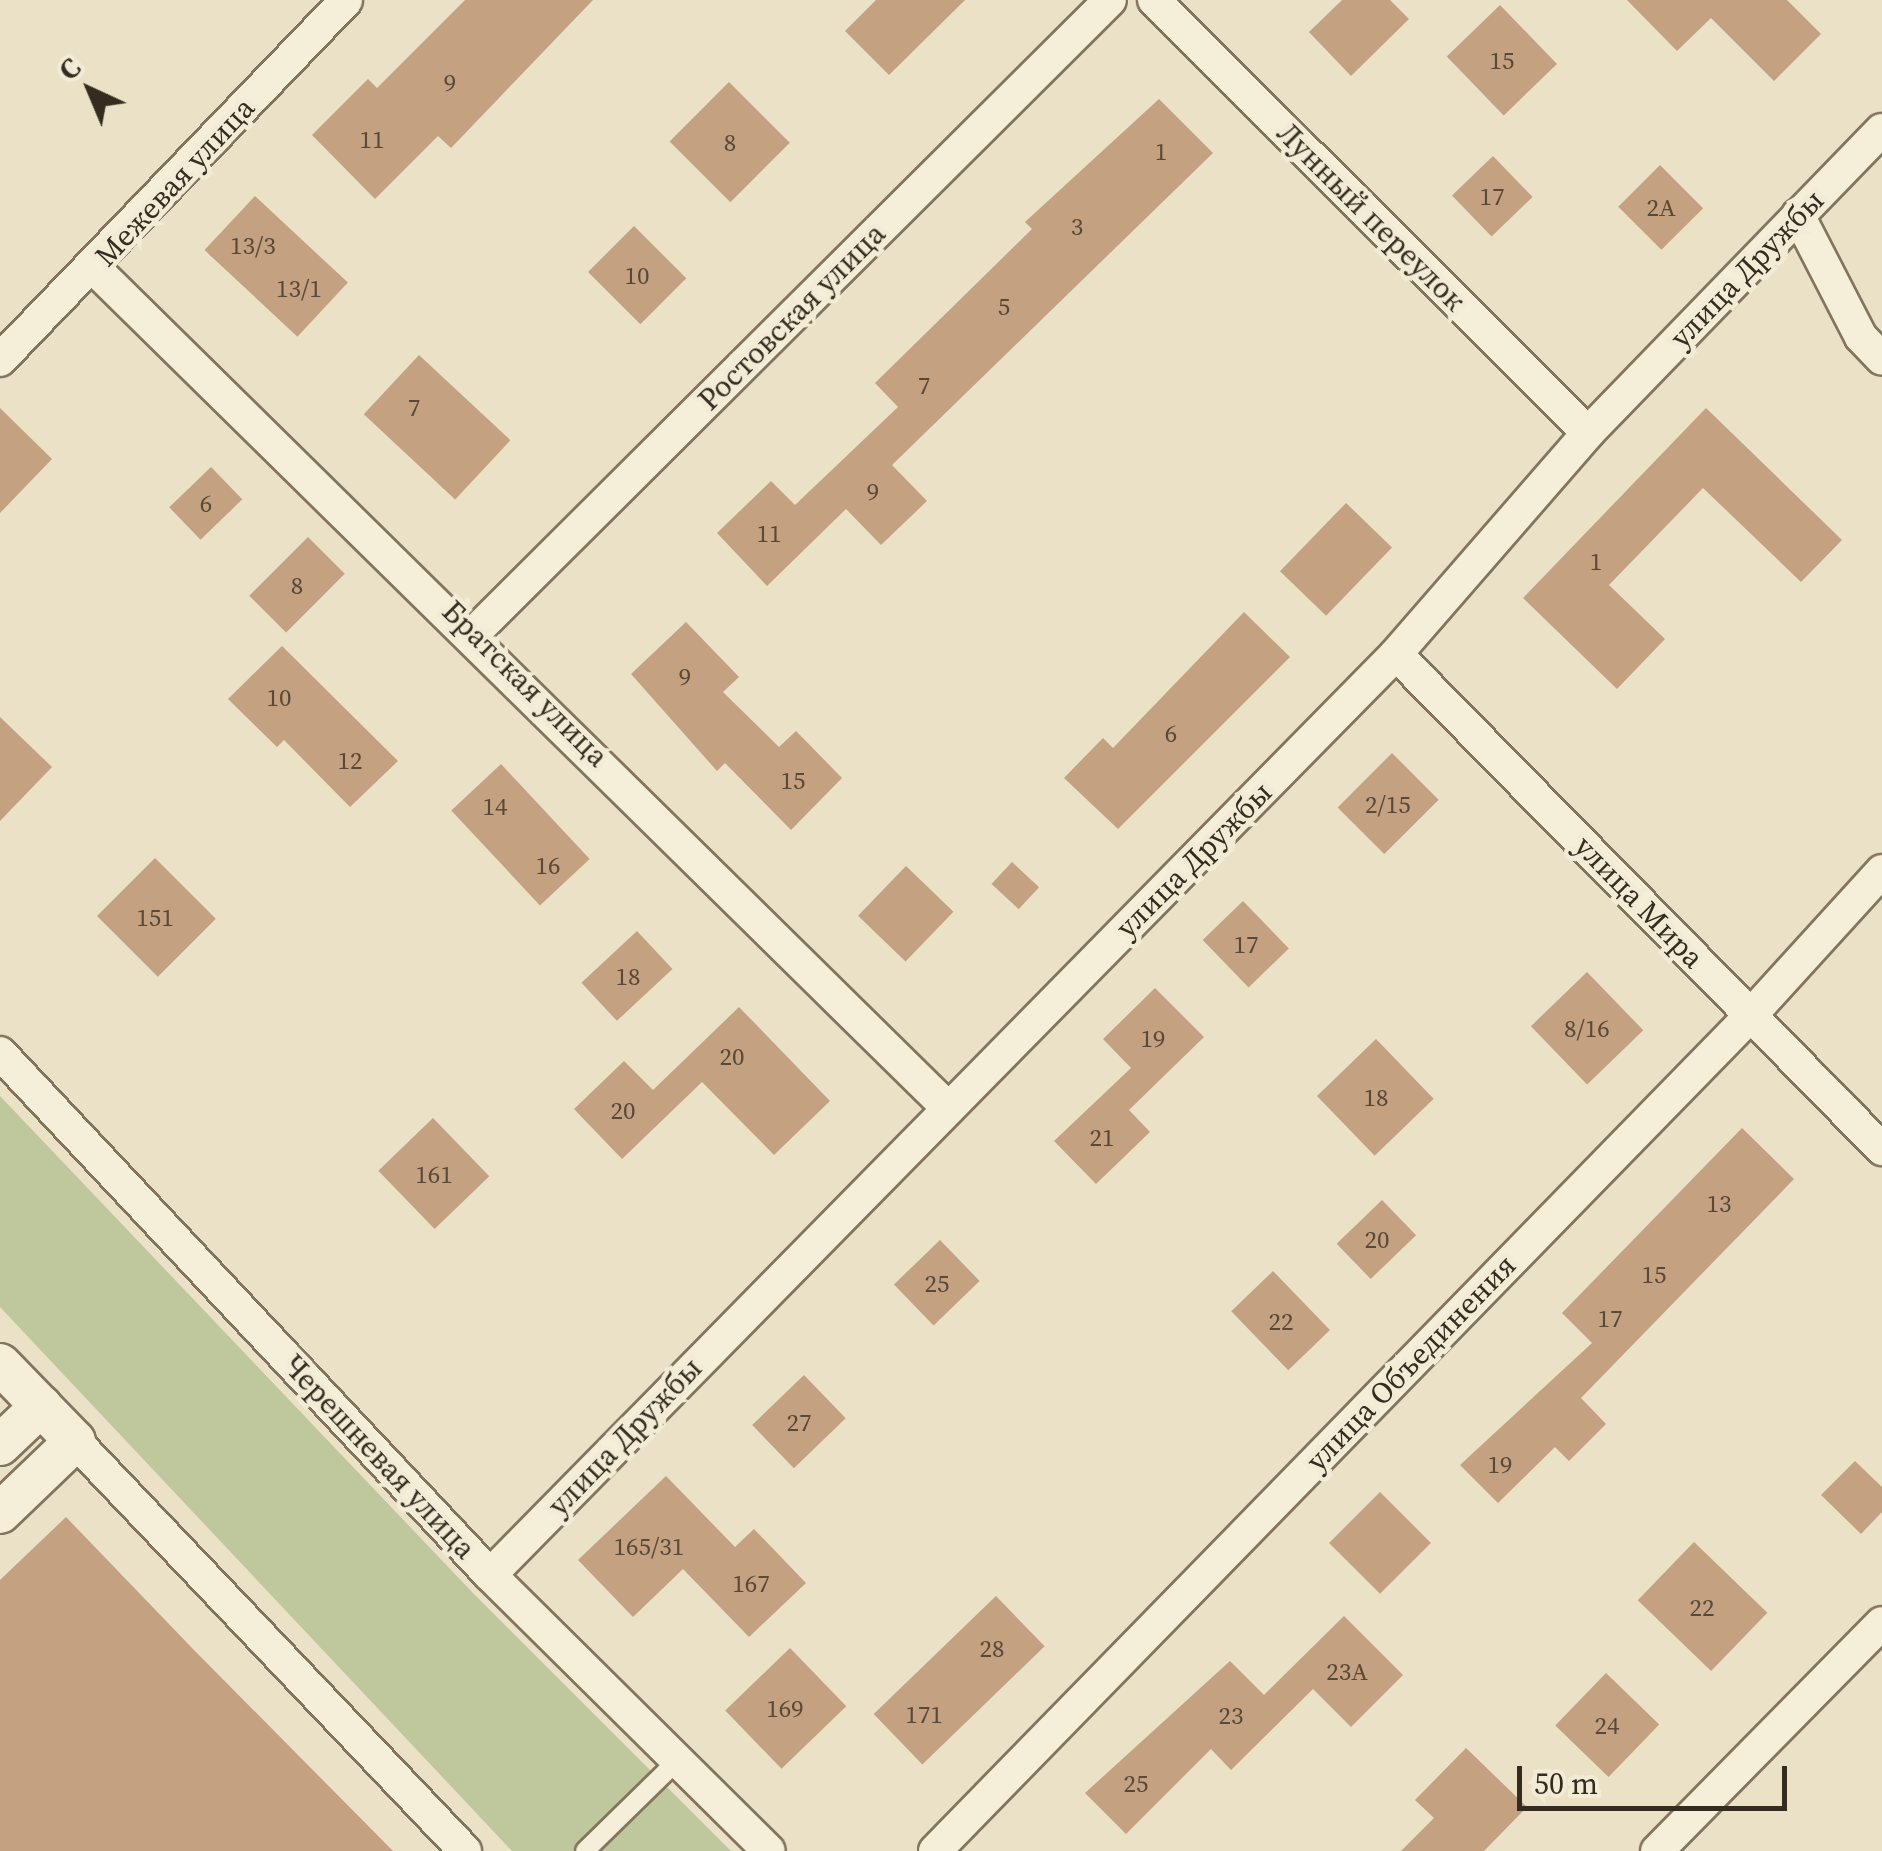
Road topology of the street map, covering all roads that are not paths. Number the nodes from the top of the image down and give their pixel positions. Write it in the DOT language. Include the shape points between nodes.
graph roads {
  1 [pos="346,0"];
  2 [pos="1110,0"];
  3 [pos="1154,0"];
  4 [pos="1882,130"];
  5 [pos="1798,215"];
  6 [pos="94,268"];
  7 [pos="1882,358"];
  8 [pos="0,360"];
  9 [pos="1588,433"];
  10 [pos="474,633"];
  11 [pos="1396,654"];
  12 [pos="1882,871"];
  13 [pos="1750,1016"];
  14 [pos="0,1053"];
  15 [pos="948,1108"];
  16 [pos="1882,1149"];
  17 [pos="0,1364"];
  18 [pos="41,1406"];
  19 [pos="75,1441"];
  20 [pos="0,1445"];
  21 [pos="0,1513"];
  22 [pos="490,1575"];
  23 [pos="1882,1623"];
  24 [pos="677,1761"];
  25 [pos="466,1851"];
  26 [pos="586,1851"];
  27 [pos="769,1851"];
  28 [pos="935,1851"];
  29 [pos="1657,1851"];
  1 -- 6 [label="street, Межевая улица"];
  2 -- 10 [label="street, Ростовская улица"];
  3 -- 9 [label="street, Лунный переулок"];
  4 -- 5 [label="street, улица Дружбы"];
  5 -- 7 [label="street" via="1861,338"];
  5 -- 9 [label="street, улица Дружбы"];
  6 -- 8 [label="street, Межевая улица"];
  6 -- 10 [label="street, Братская улица"];
  9 -- 11 [label="street, улица Дружбы"];
  10 -- 15 [label="street, Братская улица"];
  11 -- 13 [label="street, улица Мира"];
  11 -- 15 [label="street, улица Дружбы"];
  12 -- 13 [label="street, улица Объединения"];
  13 -- 16 [label="street, улица Мира"];
  13 -- 28 [label="street, улица Объединения"];
  14 -- 22 [label="street, Черешневая улица"];
  15 -- 22 [label="street, улица Дружбы"];
  17 -- 18 [label="street"];
  18 -- 19 [label="street"];
  18 -- 20 [label="street"];
  19 -- 21 [label="street"];
  19 -- 25 [label="street"];
  22 -- 24 [label="street, Черешневая улица"];
  23 -- 29 [label="street"];
  24 -- 26 [label="lane"];
  24 -- 27 [label="street, Черешневая улица"];
}
